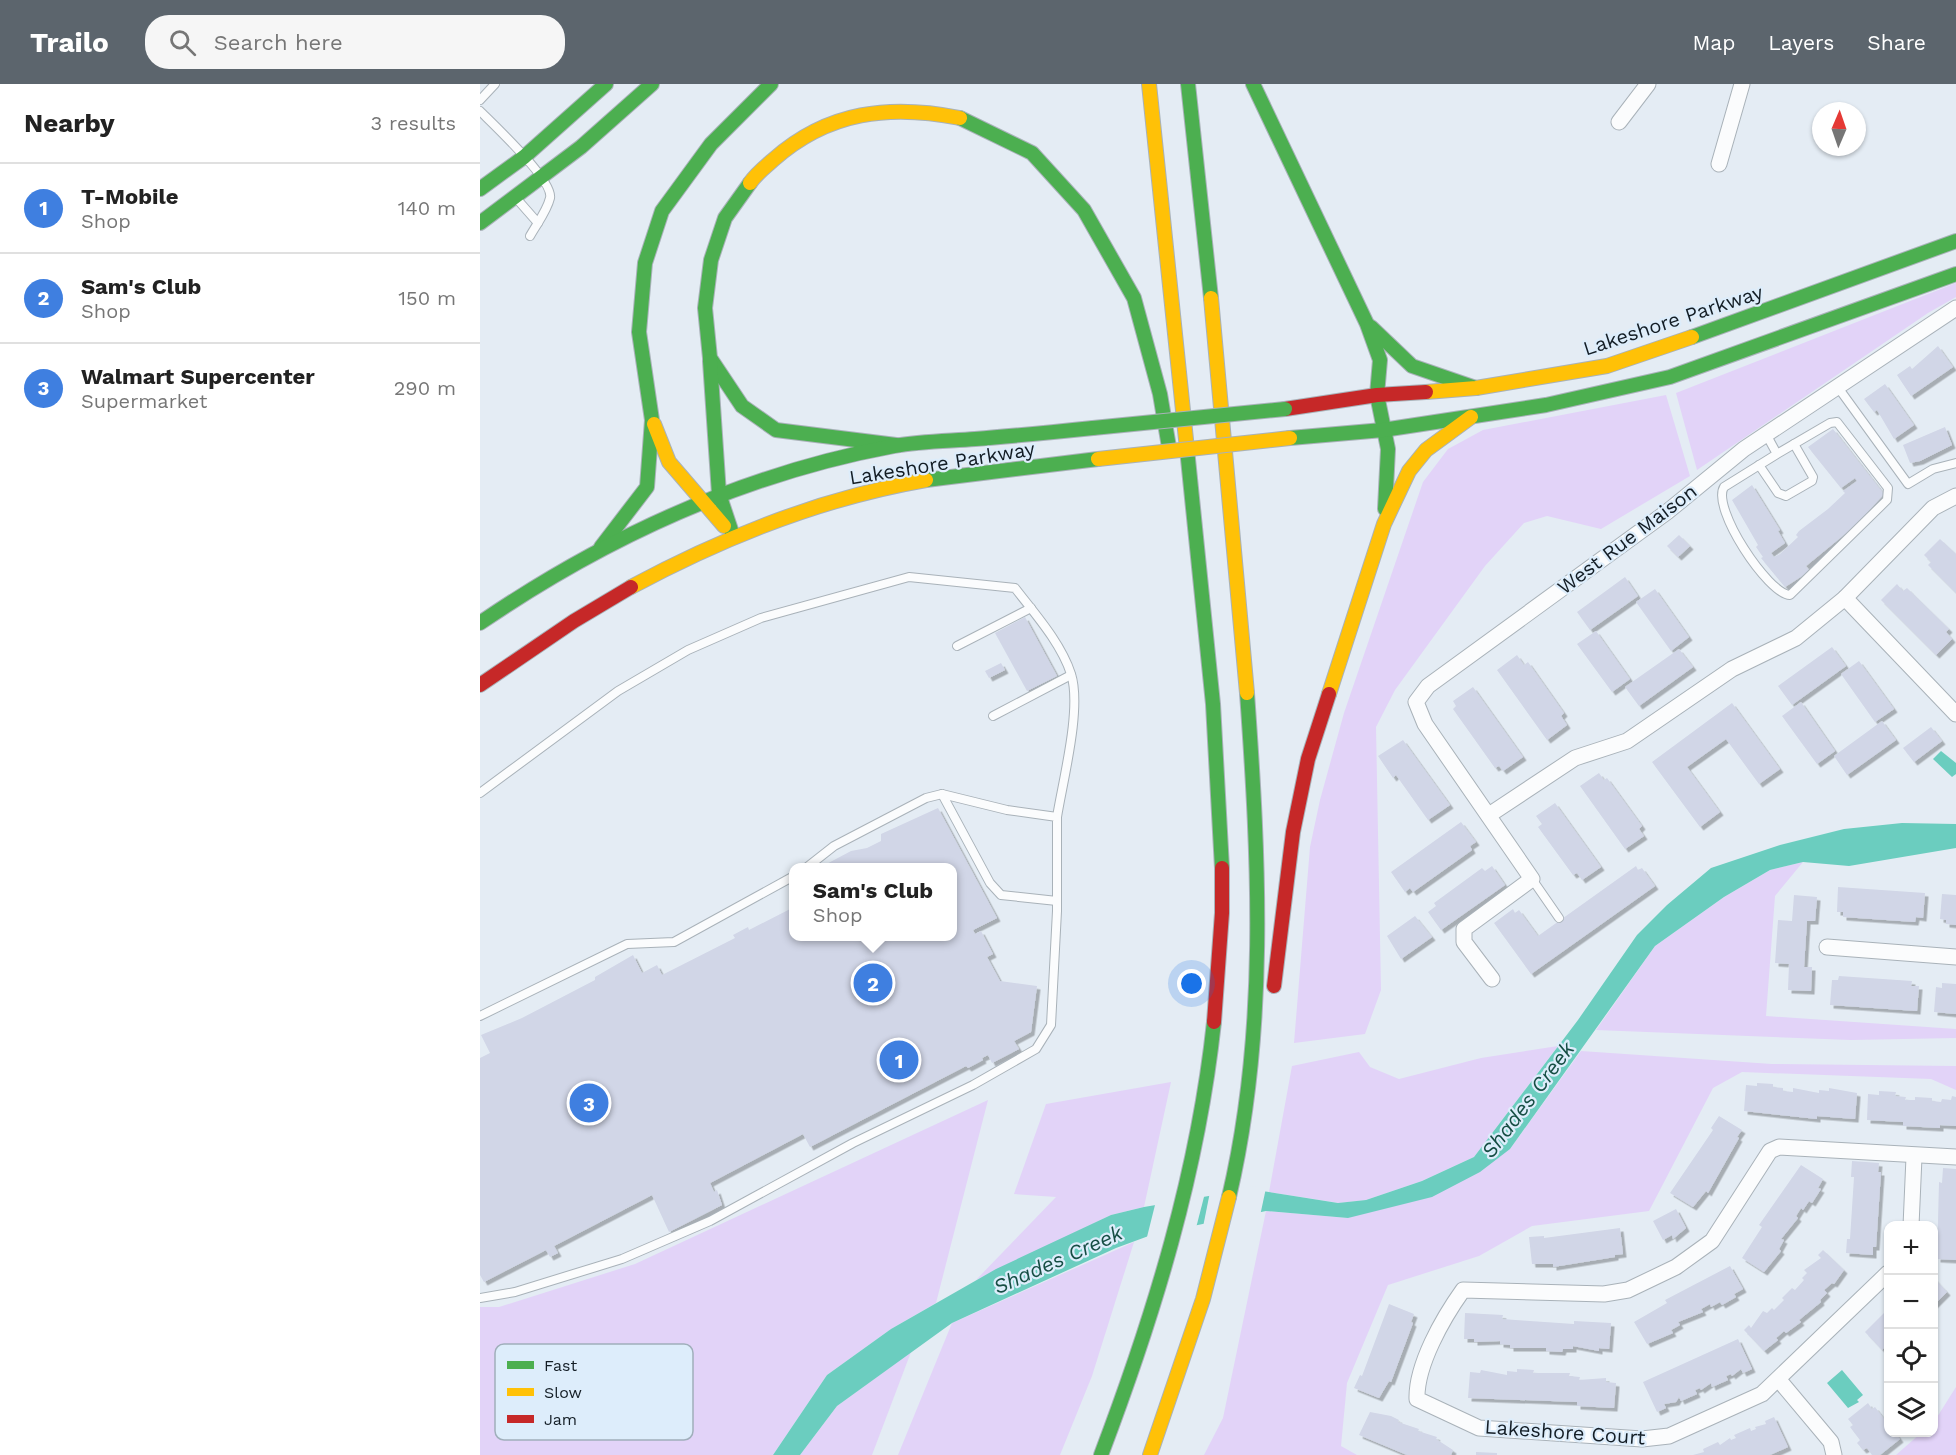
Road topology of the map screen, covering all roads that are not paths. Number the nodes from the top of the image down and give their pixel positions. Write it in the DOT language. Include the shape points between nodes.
graph roads {
  1 [pos="495,84"];
  2 [pos="606,84"];
  3 [pos="651,84"];
  4 [pos="771,84"];
  5 [pos="1149,84"];
  6 [pos="1188,84"];
  7 [pos="1253,84"];
  8 [pos="1648,84"];
  9 [pos="1742,84"];
  10 [pos="480,100"];
  11 [pos="480,111"];
  12 [pos="1619,122"];
  13 [pos="524,158"];
  14 [pos="1719,164"];
  15 [pos="542,177"];
  16 [pos="480,189"];
  17 [pos="516,197"];
  18 [pos="480,223"];
  19 [pos="538,223"];
  20 [pos="530,236"];
  21 [pos="1956,241"];
  22 [pos="1956,274"];
  23 [pos="1956,308"];
  24 [pos="1367,324"];
  25 [pos="710,358"];
  26 [pos="1837,386"];
  27 [pos="1476,388"];
  28 [pos="1377,395"];
  29 [pos="1471,417"];
  30 [pos="652,420"];
  31 [pos="1383,430"];
  32 [pos="1766,434"];
  33 [pos="1794,444"];
  34 [pos="896,446"];
  35 [pos="1777,454"];
  36 [pos="1172,462"];
  37 [pos="1956,463"];
  38 [pos="1759,465"];
  39 [pos="1176,484"];
  40 [pos="719,494"];
  41 [pos="1956,496"];
  42 [pos="703,500"];
  43 [pos="1384,524"];
  44 [pos="733,536"];
  45 [pos="601,547"];
  46 [pos="1845,598"];
  47 [pos="1031,608"];
  48 [pos="480,623"];
  49 [pos="1205,634"];
  50 [pos="957,646"];
  51 [pos="1071,675"];
  52 [pos="480,685"];
  53 [pos="1956,714"];
  54 [pos="993,716"];
  55 [pos="480,793"];
  56 [pos="942,794"];
  57 [pos="1489,815"];
  58 [pos="1057,817"];
  59 [pos="811,863"];
  60 [pos="789,879"];
  61 [pos="1532,879"];
  62 [pos="1057,901"];
  63 [pos="1559,918"];
  64 [pos="1827,947"];
  65 [pos="1956,957"];
  66 [pos="1492,979"];
  67 [pos="1272,1002"];
  68 [pos="480,1016"];
  69 [pos="1269,1024"];
  70 [pos="1250,1065"];
  71 [pos="1914,1156"];
  72 [pos="1956,1157"];
  73 [pos="1911,1221"];
  74 [pos="1886,1275"];
  75 [pos="480,1298"];
  76 [pos="1779,1380"];
  77 [pos="1101,1455"];
  78 [pos="1150,1455"];
  79 [pos="1834,1455"];
  1 -- 10 [label="lane"];
  2 -- 13 [label="main road"];
  3 -- 15 [label="main road"];
  4 -- 30 [label="main road" via="711,144 662,211 645,263 639,332"];
  5 -- 49 [label="main road"];
  6 -- 70 [label="main road" via="1229,462 1257,818 1259,936"];
  7 -- 24 [label="main road"];
  8 -- 12 [label="street"];
  9 -- 14 [label="street"];
  11 -- 13 [label="lane"];
  13 -- 15 [label="lane"];
  13 -- 16 [label="main road"];
  15 -- 17 [label="main road"];
  15 -- 19 [label="lane" via="550,190 550,199"];
  17 -- 18 [label="main road"];
  17 -- 19 [label="lane"];
  19 -- 20 [label="lane"];
  21 -- 27 [label="main road, Lakeshore Parkway" via="1607,366"];
  22 -- 29 [label="main road" via="1670,377 1546,405"];
  23 -- 26 [label="street, West Rue Maison"];
  24 -- 27 [label="main road" via="1412,366"];
  24 -- 28 [label="main road" via="1380,360"];
  25 -- 34 [label="main road" via="742,406 776,430"];
  25 -- 36 [label="main road" via="705,308 711,260 726,218 753,178 788,147 830,124 862,115 922,110 966,119 1032,153 1084,210 1134,298 1160,394"];
  25 -- 40 [label="main road"];
  26 -- 32 [label="street, West Rue Maison"];
  26 -- 37 [label="lane" via="1908,484 1933,469"];
  27 -- 28 [label="main road, Lakeshore Parkway"];
  28 -- 31 [label="main road"];
  28 -- 34 [label="main road, Lakeshore Parkway, bridge" via="1285,409"];
  29 -- 31 [label="main road"];
  29 -- 43 [label="main road" via="1426,450 1409,471"];
  30 -- 42 [label="main road" via="669,462"];
  30 -- 45 [label="main road" via="647,487"];
  31 -- 43 [label="main road" via="1388,449"];
  31 -- 44 [label="main road, Lakeshore Parkway, bridge" via="1098,459 888,487 812,507"];
  32 -- 35 [label="lane"];
  32 -- 57 [label="street, West Rue Maison" via="1667,512 1428,686 1416,702 1425,724"];
  33 -- 35 [label="lane"];
  33 -- 38 [label="lane" via="1812,472 1812,481 1782,496"];
  33 -- 38 [label="lane" via="1837,422 1888,488 1888,494 1887,500 1790,595 1779,592 1745,549 1732,529 1721,499 1724,487"];
  34 -- 40 [label="main road, Lakeshore Parkway" via="812,465"];
  35 -- 38 [label="lane"];
  39 -- 49 [label="main road"];
  40 -- 42 [label="main road, Lakeshore Parkway"];
  40 -- 44 [label="main road"];
  41 -- 46 [label="street" via="1934,508"];
  42 -- 44 [label="main road"];
  42 -- 45 [label="main road, Lakeshore Parkway"];
  43 -- 67 [label="main road" via="1308,759 1293,832"];
  44 -- 52 [label="main road, Lakeshore Parkway" via="636,582 531,647"];
  45 -- 48 [label="main road, Lakeshore Parkway"];
  46 -- 53 [label="street"];
  46 -- 57 [label="street" via="1796,638 1732,669 1627,741 1575,758"];
  47 -- 50 [label="lane"];
  47 -- 51 [label="lane"];
  47 -- 55 [label="lane" via="1016,588 909,577 780,611 688,650 618,691"];
  49 -- 77 [label="main road" via="1222,855 1221,927 1211,1044 1179,1221 1145,1340"];
  51 -- 54 [label="lane"];
  51 -- 58 [label="lane" via="1071,732"];
  56 -- 58 [label="lane"];
  56 -- 59 [label="lane" via="926,798 834,846"];
  56 -- 62 [label="lane" via="990,883 1001,895"];
  57 -- 61 [label="street, West Rue Maison"];
  58 -- 62 [label="lane"];
  60 -- 68 [label="lane" via="674,942 627,944"];
  61 -- 63 [label="lane"];
  61 -- 66 [label="street" via="1464,929 1464,942"];
  62 -- 75 [label="lane" via="1051,1025 1036,1049 710,1221 622,1259 515,1292"];
  64 -- 65 [label="street"];
  69 -- 70 [label="main road"];
  70 -- 78 [label="main road" via="1220,1238 1199,1317"];
  71 -- 72 [label="street, Lakeshore Court"];
  71 -- 73 [label="street"];
  71 -- 76 [label="street, Lakeshore Court" via="1779,1147 1770,1152 1712,1241 1676,1267 1628,1290 1604,1294 1463,1290 1448,1311 1417,1382 1417,1399 1479,1428 1642,1439 1669,1436 1762,1394"];
  74 -- 76 [label="street"];
  76 -- 79 [label="street" via="1831,1442"];
}
